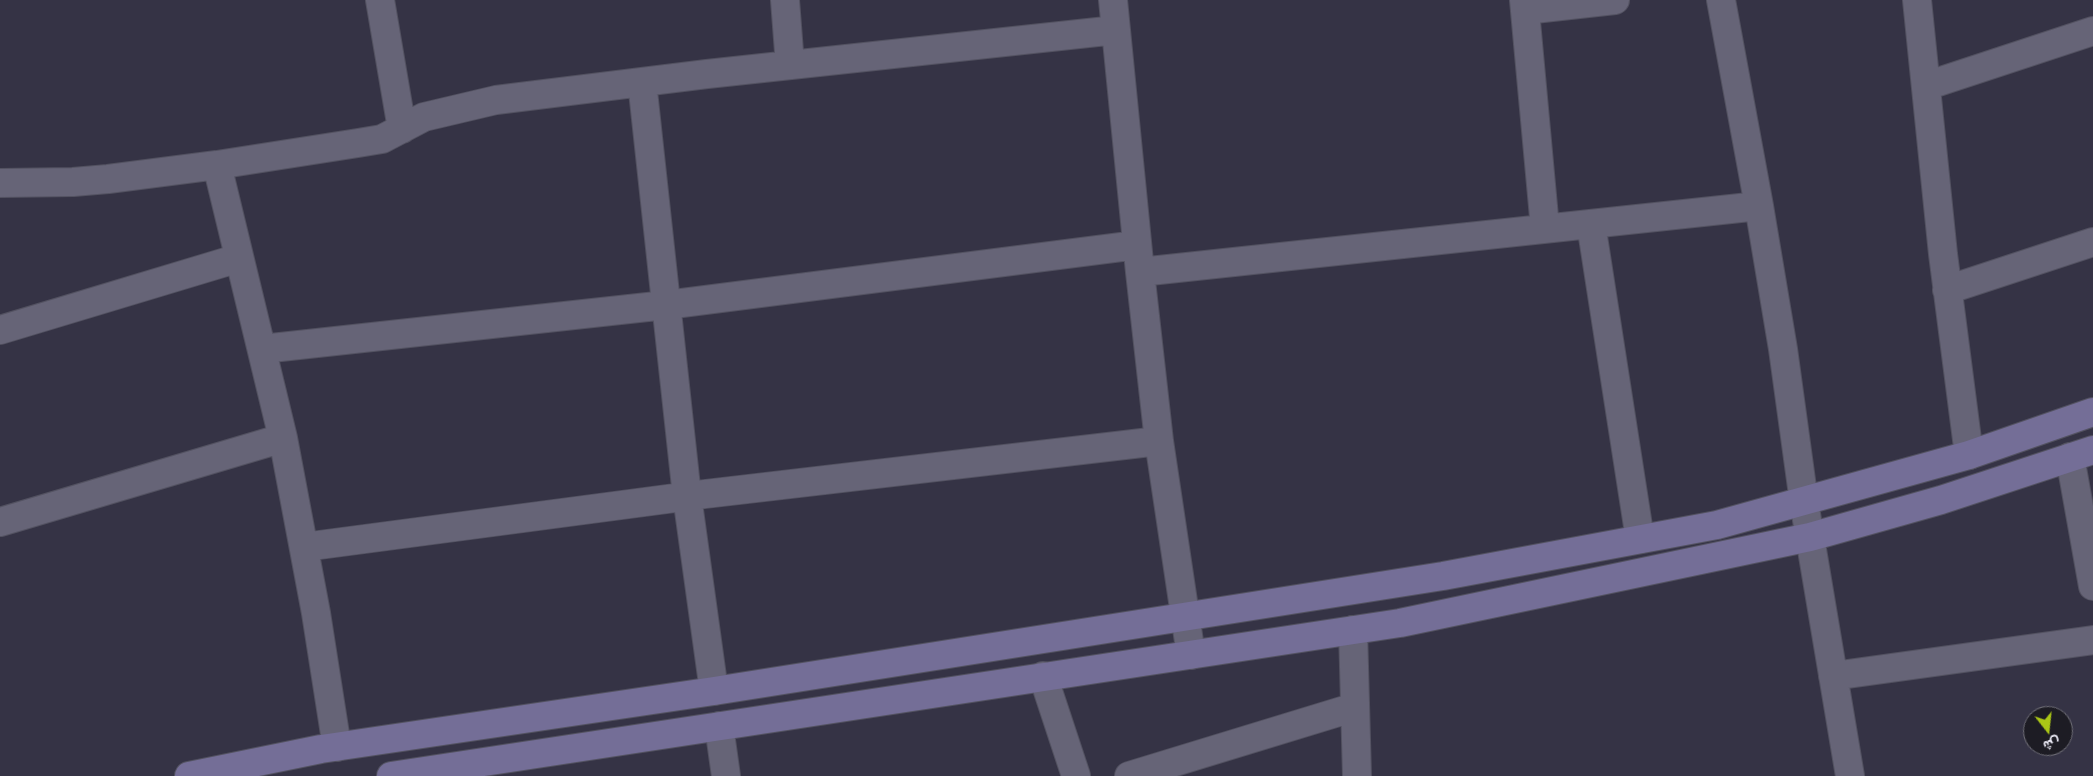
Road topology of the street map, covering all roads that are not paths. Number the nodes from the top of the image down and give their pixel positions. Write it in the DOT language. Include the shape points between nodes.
graph roads {
  1 [pos="380,0"];
  2 [pos="785,0"];
  3 [pos="1113,0"];
  4 [pos="1615,0"];
  5 [pos="1721,0"];
  6 [pos="1917,0"];
  7 [pos="1524,5"];
  8 [pos="1116,30"];
  9 [pos="2093,31"];
  10 [pos="790,65"];
  11 [pos="642,82"];
  12 [pos="1926,86"];
  13 [pos="402,129"];
  14 [pos="217,165"];
  15 [pos="0,183"];
  16 [pos="1759,206"];
  17 [pos="1591,224"];
  18 [pos="1545,228"];
  19 [pos="2093,242"];
  20 [pos="1137,245"];
  21 [pos="239,258"];
  22 [pos="1140,272"];
  23 [pos="1947,290"];
  24 [pos="666,305"];
  25 [pos="0,330"];
  26 [pos="262,349"];
  27 [pos="2093,412"];
  28 [pos="283,438"];
  29 [pos="1159,441"];
  30 [pos="2082,454"];
  31 [pos="1969,455"];
  32 [pos="687,496"];
  33 [pos="1804,502"];
  34 [pos="0,522"];
  35 [pos="1810,537"];
  36 [pos="1640,540"];
  37 [pos="304,547"];
  38 [pos="2093,586"];
  39 [pos="1185,615"];
  40 [pos="1353,630"];
  41 [pos="2093,640"];
  42 [pos="1191,655"];
  43 [pos="1043,676"];
  44 [pos="1833,676"];
  45 [pos="714,691"];
  46 [pos="1355,707"];
  47 [pos="719,726"];
  48 [pos="337,747"];
  49 [pos="189,776"];
  50 [pos="390,776"];
  51 [pos="726,776"];
  52 [pos="1076,776"];
  53 [pos="1129,776"];
  54 [pos="1357,776"];
  55 [pos="1850,776"];
  1 -- 13 [label="street"];
  2 -- 10 [label="street"];
  3 -- 8 [label="street"];
  4 -- 7 [label="street"];
  5 -- 16 [label="street"];
  6 -- 12 [label="street"];
  7 -- 18 [label="street"];
  8 -- 10 [label="street"];
  8 -- 20 [label="street"];
  9 -- 12 [label="street"];
  10 -- 11 [label="street"];
  11 -- 13 [label="street" via="496,100 424,117"];
  11 -- 24 [label="street"];
  12 -- 23 [label="street"];
  13 -- 14 [label="street" via="382,139"];
  14 -- 15 [label="street" via="73,182"];
  14 -- 21 [label="street"];
  16 -- 17 [label="street"];
  16 -- 33 [label="street"];
  17 -- 18 [label="street"];
  17 -- 36 [label="street"];
  18 -- 22 [label="street"];
  19 -- 23 [label="street"];
  20 -- 22 [label="street"];
  20 -- 24 [label="street"];
  21 -- 25 [label="street"];
  21 -- 26 [label="street"];
  22 -- 29 [label="street"];
  23 -- 31 [label="street"];
  24 -- 26 [label="street"];
  24 -- 32 [label="street"];
  26 -- 28 [label="street"];
  27 -- 31 [label="main road"];
  28 -- 34 [label="street"];
  28 -- 37 [label="street"];
  29 -- 32 [label="street"];
  29 -- 39 [label="street"];
  30 -- 35 [label="main road" via="1942,500"];
  30 -- 38 [label="street"];
  31 -- 33 [label="main road"];
  32 -- 37 [label="street"];
  32 -- 45 [label="street"];
  33 -- 35 [label="street"];
  33 -- 36 [label="main road" via="1717,525"];
  35 -- 40 [label="main road" via="1575,588"];
  35 -- 44 [label="street"];
  36 -- 39 [label="main road" via="1443,576"];
  37 -- 48 [label="street"];
  39 -- 42 [label="street"];
  39 -- 45 [label="main road"];
  40 -- 42 [label="main road"];
  40 -- 46 [label="street"];
  41 -- 44 [label="street"];
  42 -- 43 [label="main road"];
  43 -- 47 [label="main road"];
  43 -- 52 [label="street"];
  44 -- 55 [label="street"];
  45 -- 48 [label="main road"];
  46 -- 53 [label="street"];
  46 -- 54 [label="street"];
  47 -- 50 [label="main road"];
  47 -- 51 [label="street"];
  48 -- 49 [label="main road"];
}
